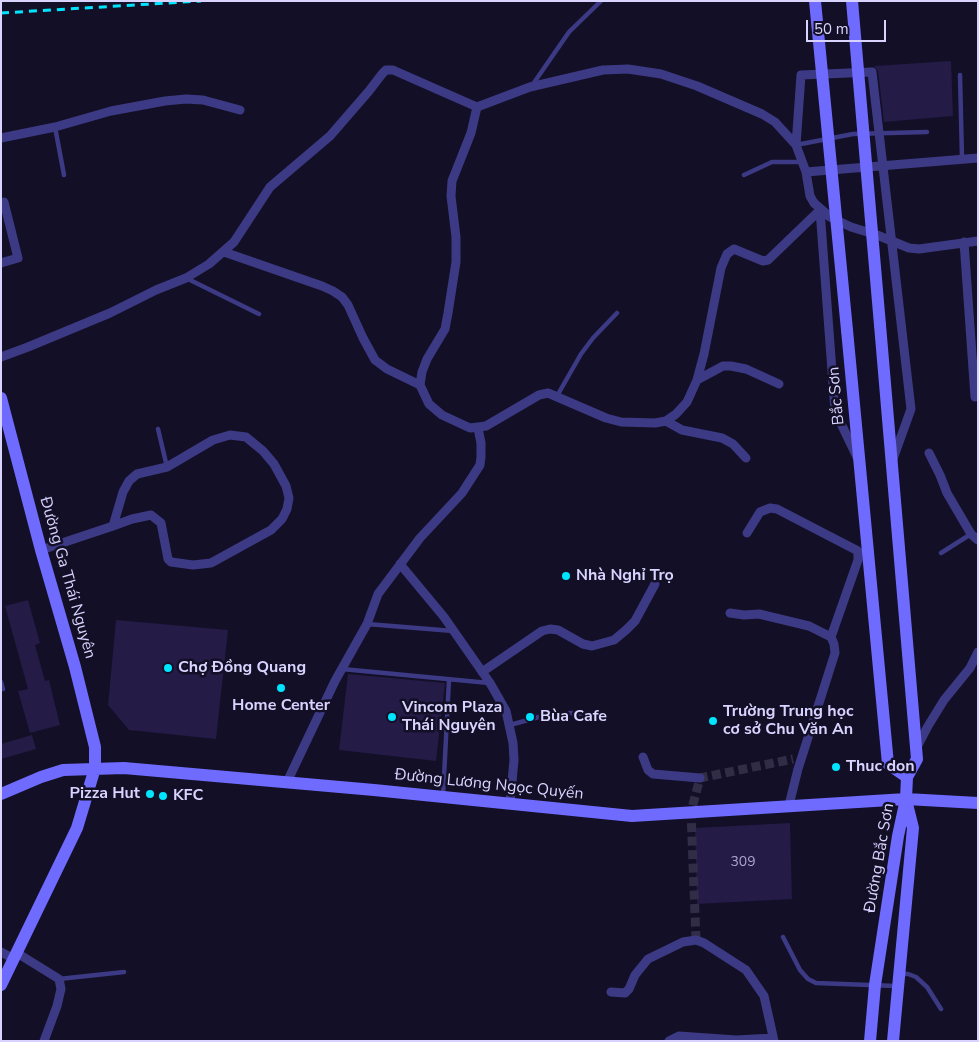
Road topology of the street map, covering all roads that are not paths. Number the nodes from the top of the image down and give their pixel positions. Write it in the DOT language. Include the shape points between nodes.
graph roads {
  1 [pos="601,1"];
  2 [pos="815,1"];
  3 [pos="852,1"];
  4 [pos="960,75"];
  5 [pos="530,87"];
  6 [pos="477,107"];
  7 [pos="240,110"];
  8 [pos="55,127"];
  9 [pos="927,132"];
  10 [pos="880,133"];
  11 [pos="1,138"];
  12 [pos="796,145"];
  13 [pos="978,158"];
  14 [pos="962,159"];
  15 [pos="802,162"];
  16 [pos="884,166"];
  17 [pos="806,172"];
  18 [pos="744,174"];
  19 [pos="64,175"];
  20 [pos="4,202"];
  21 [pos="820,210"];
  22 [pos="891,241"];
  23 [pos="978,241"];
  24 [pos="964,242"];
  25 [pos="224,252"];
  26 [pos="1,263"];
  27 [pos="186,278"];
  28 [pos="260,314"];
  29 [pos="617,314"];
  30 [pos="1,357"];
  31 [pos="697,380"];
  32 [pos="779,384"];
  33 [pos="420,385"];
  34 [pos="557,396"];
  35 [pos="975,397"];
  36 [pos="1,398"];
  37 [pos="666,421"];
  38 [pos="158,428"];
  39 [pos="478,428"];
  40 [pos="929,453"];
  41 [pos="746,458"];
  42 [pos="860,462"];
  43 [pos="892,462"];
  44 [pos="167,467"];
  45 [pos="113,526"];
  46 [pos="748,533"];
  47 [pos="974,537"];
  48 [pos="41,550"];
  49 [pos="940,553"];
  50 [pos="400,564"];
  51 [pos="655,584"];
  52 [pos="730,613"];
  53 [pos="367,624"];
  54 [pos="453,631"];
  55 [pos="831,637"];
  56 [pos="978,652"];
  57 [pos="342,669"];
  58 [pos="482,672"];
  59 [pos="450,680"];
  60 [pos="1,682"];
  61 [pos="490,683"];
  62 [pos="3,689"];
  63 [pos="602,715"];
  64 [pos="510,724"];
  65 [pos="916,749"];
  66 [pos="643,757"];
  67 [pos="95,768"];
  68 [pos="907,777"];
  69 [pos="700,778"];
  70 [pos="286,782"];
  71 [pos="1,794"];
  72 [pos="442,796"];
  73 [pos="906,799"];
  74 [pos="510,803"];
  75 [pos="978,803"];
  76 [pos="789,806"];
  77 [pos="783,937"];
  78 [pos="1,952"];
  79 [pos="16,956"];
  80 [pos="124,972"];
  81 [pos="59,979"];
  82 [pos="898,980"];
  83 [pos="1,985"];
  84 [pos="875,985"];
  85 [pos="611,992"];
  86 [pos="941,1009"];
  87 [pos="774,1040"];
  88 [pos="44,1041"];
  89 [pos="670,1041"];
  90 [pos="870,1041"];
  91 [pos="893,1041"];
  1 -- 5 [label="lane" via="569,32"];
  2 -- 42 [label="main road, Bắc Sơn, bridge"];
  3 -- 43 [label="main road, bridge"];
  4 -- 14 [label="lane"];
  5 -- 6 [label="street"];
  5 -- 12 [label="street" via="603,70 650,71 698,86 762,114 775,122"];
  6 -- 25 [label="street" via="393,70 386,70 330,136 270,187"];
  6 -- 33 [label="street" via="452,181 456,262 445,329 427,359"];
  7 -- 8 [label="street" via="186,99 111,111"];
  8 -- 11 [label="street"];
  8 -- 19 [label="lane"];
  9 -- 10 [label="lane"];
  10 -- 12 [label="lane" via="847,134"];
  10 -- 12 [label="street" via="872,72 802,75"];
  10 -- 16 [label="street"];
  12 -- 15 [label="street"];
  13 -- 14 [label="street"];
  14 -- 16 [label="street"];
  15 -- 17 [label="street"];
  15 -- 18 [label="lane" via="772,162"];
  16 -- 17 [label="street"];
  16 -- 22 [label="street"];
  17 -- 21 [label="street" via="810,196"];
  20 -- 26 [label="street" via="18,258"];
  21 -- 22 [label="street" via="851,227"];
  21 -- 31 [label="street" via="768,260 734,249 727,254 721,268"];
  21 -- 42 [label="street" via="835,411"];
  22 -- 24 [label="street" via="919,249"];
  22 -- 43 [label="street" via="911,409"];
  23 -- 24 [label="street"];
  24 -- 35 [label="street"];
  25 -- 27 [label="street"];
  25 -- 33 [label="street" via="337,294 348,305 375,360"];
  27 -- 28 [label="lane"];
  27 -- 30 [label="street" via="67,332"];
  29 -- 34 [label="lane" via="581,354"];
  31 -- 32 [label="street" via="723,366 730,366 746,369"];
  31 -- 37 [label="street" via="687,402"];
  33 -- 39 [label="street" via="429,404 442,415 470,428"];
  34 -- 37 [label="street" via="621,422 655,424"];
  34 -- 39 [label="street" via="539,395"];
  36 -- 48 [label="main road, Đường Ga Thái Nguyên"];
  37 -- 41 [label="street" via="682,430 722,438 734,444"];
  38 -- 44 [label="lane"];
  39 -- 50 [label="street" via="481,457 474,474 462,493"];
  40 -- 47 [label="street" via="947,493"];
  42 -- 68 [label="main road, Bắc Sơn" via="888,764"];
  43 -- 65 [label="main road"];
  44 -- 45 [label="street" via="137,474 129,481"];
  44 -- 45 [label="street" via="213,440 230,435 246,437 274,464 286,486 287,509 271,530 210,563 193,565 176,564 168,559 161,523 151,515"];
  45 -- 48 [label="street"];
  46 -- 55 [label="street" via="760,512 777,508 858,551 858,560"];
  47 -- 49 [label="lane"];
  48 -- 67 [label="main road, Đường Ga Thái Nguyên" via="95,747"];
  50 -- 53 [label="street" via="378,594"];
  50 -- 54 [label="street"];
  51 -- 58 [label="street" via="635,621 614,640 592,646 550,629 542,631"];
  52 -- 55 [label="street" via="759,614 809,626"];
  53 -- 54 [label="lane"];
  53 -- 57 [label="street"];
  54 -- 58 [label="street"];
  55 -- 76 [label="street" via="835,653"];
  56 -- 65 [label="street" via="936,713"];
  57 -- 59 [label="lane"];
  57 -- 70 [label="street"];
  58 -- 61 [label="street"];
  59 -- 61 [label="lane"];
  59 -- 72 [label="lane"];
  60 -- 62 [label="lane"];
  61 -- 64 [label="street"];
  63 -- 64 [label="lane" via="546,715"];
  64 -- 74 [label="street" via="514,760"];
  65 -- 68 [label="main road" via="917,759"];
  66 -- 69 [label="street" via="653,774"];
  67 -- 70 [label="main road, Đường Lương Ngọc Quyến"];
  67 -- 71 [label="main road, Đường Lương Ngọc Quyến" via="63,770"];
  67 -- 79 [label="main road, Đường Ga Thái Nguyên" via="77,828"];
  68 -- 73 [label="main road"];
  70 -- 72 [label="main road, Đường Lương Ngọc Quyến"];
  72 -- 74 [label="main road, Đường Lương Ngọc Quyến"];
  73 -- 75 [label="main road, Đường Lương Ngọc Quyến"];
  73 -- 76 [label="main road, Đường Lương Ngọc Quyến"];
  73 -- 82 [label="main road, Đường Bắc Sơn" via="913,828"];
  73 -- 84 [label="main road, Đường Bắc Sơn"];
  74 -- 76 [label="main road, Đường Lương Ngọc Quyến" via="632,816"];
  77 -- 84 [label="lane" via="808,979 816,983"];
  78 -- 79 [label="street"];
  79 -- 81 [label="street"];
  79 -- 83 [label="main road, Đường Ga Thái Nguyên"];
  80 -- 81 [label="lane"];
  81 -- 88 [label="street" via="59,998"];
  82 -- 84 [label="lane"];
  82 -- 86 [label="lane" via="908,974 916,977 927,986"];
  82 -- 91 [label="main road, Đường Bắc Sơn"];
  84 -- 90 [label="main road, Đường Bắc Sơn"];
  85 -- 87 [label="street" via="625,993 648,959 683,942 696,940 746,970 764,996"];
  87 -- 89 [label="street" via="679,1036"];
}
